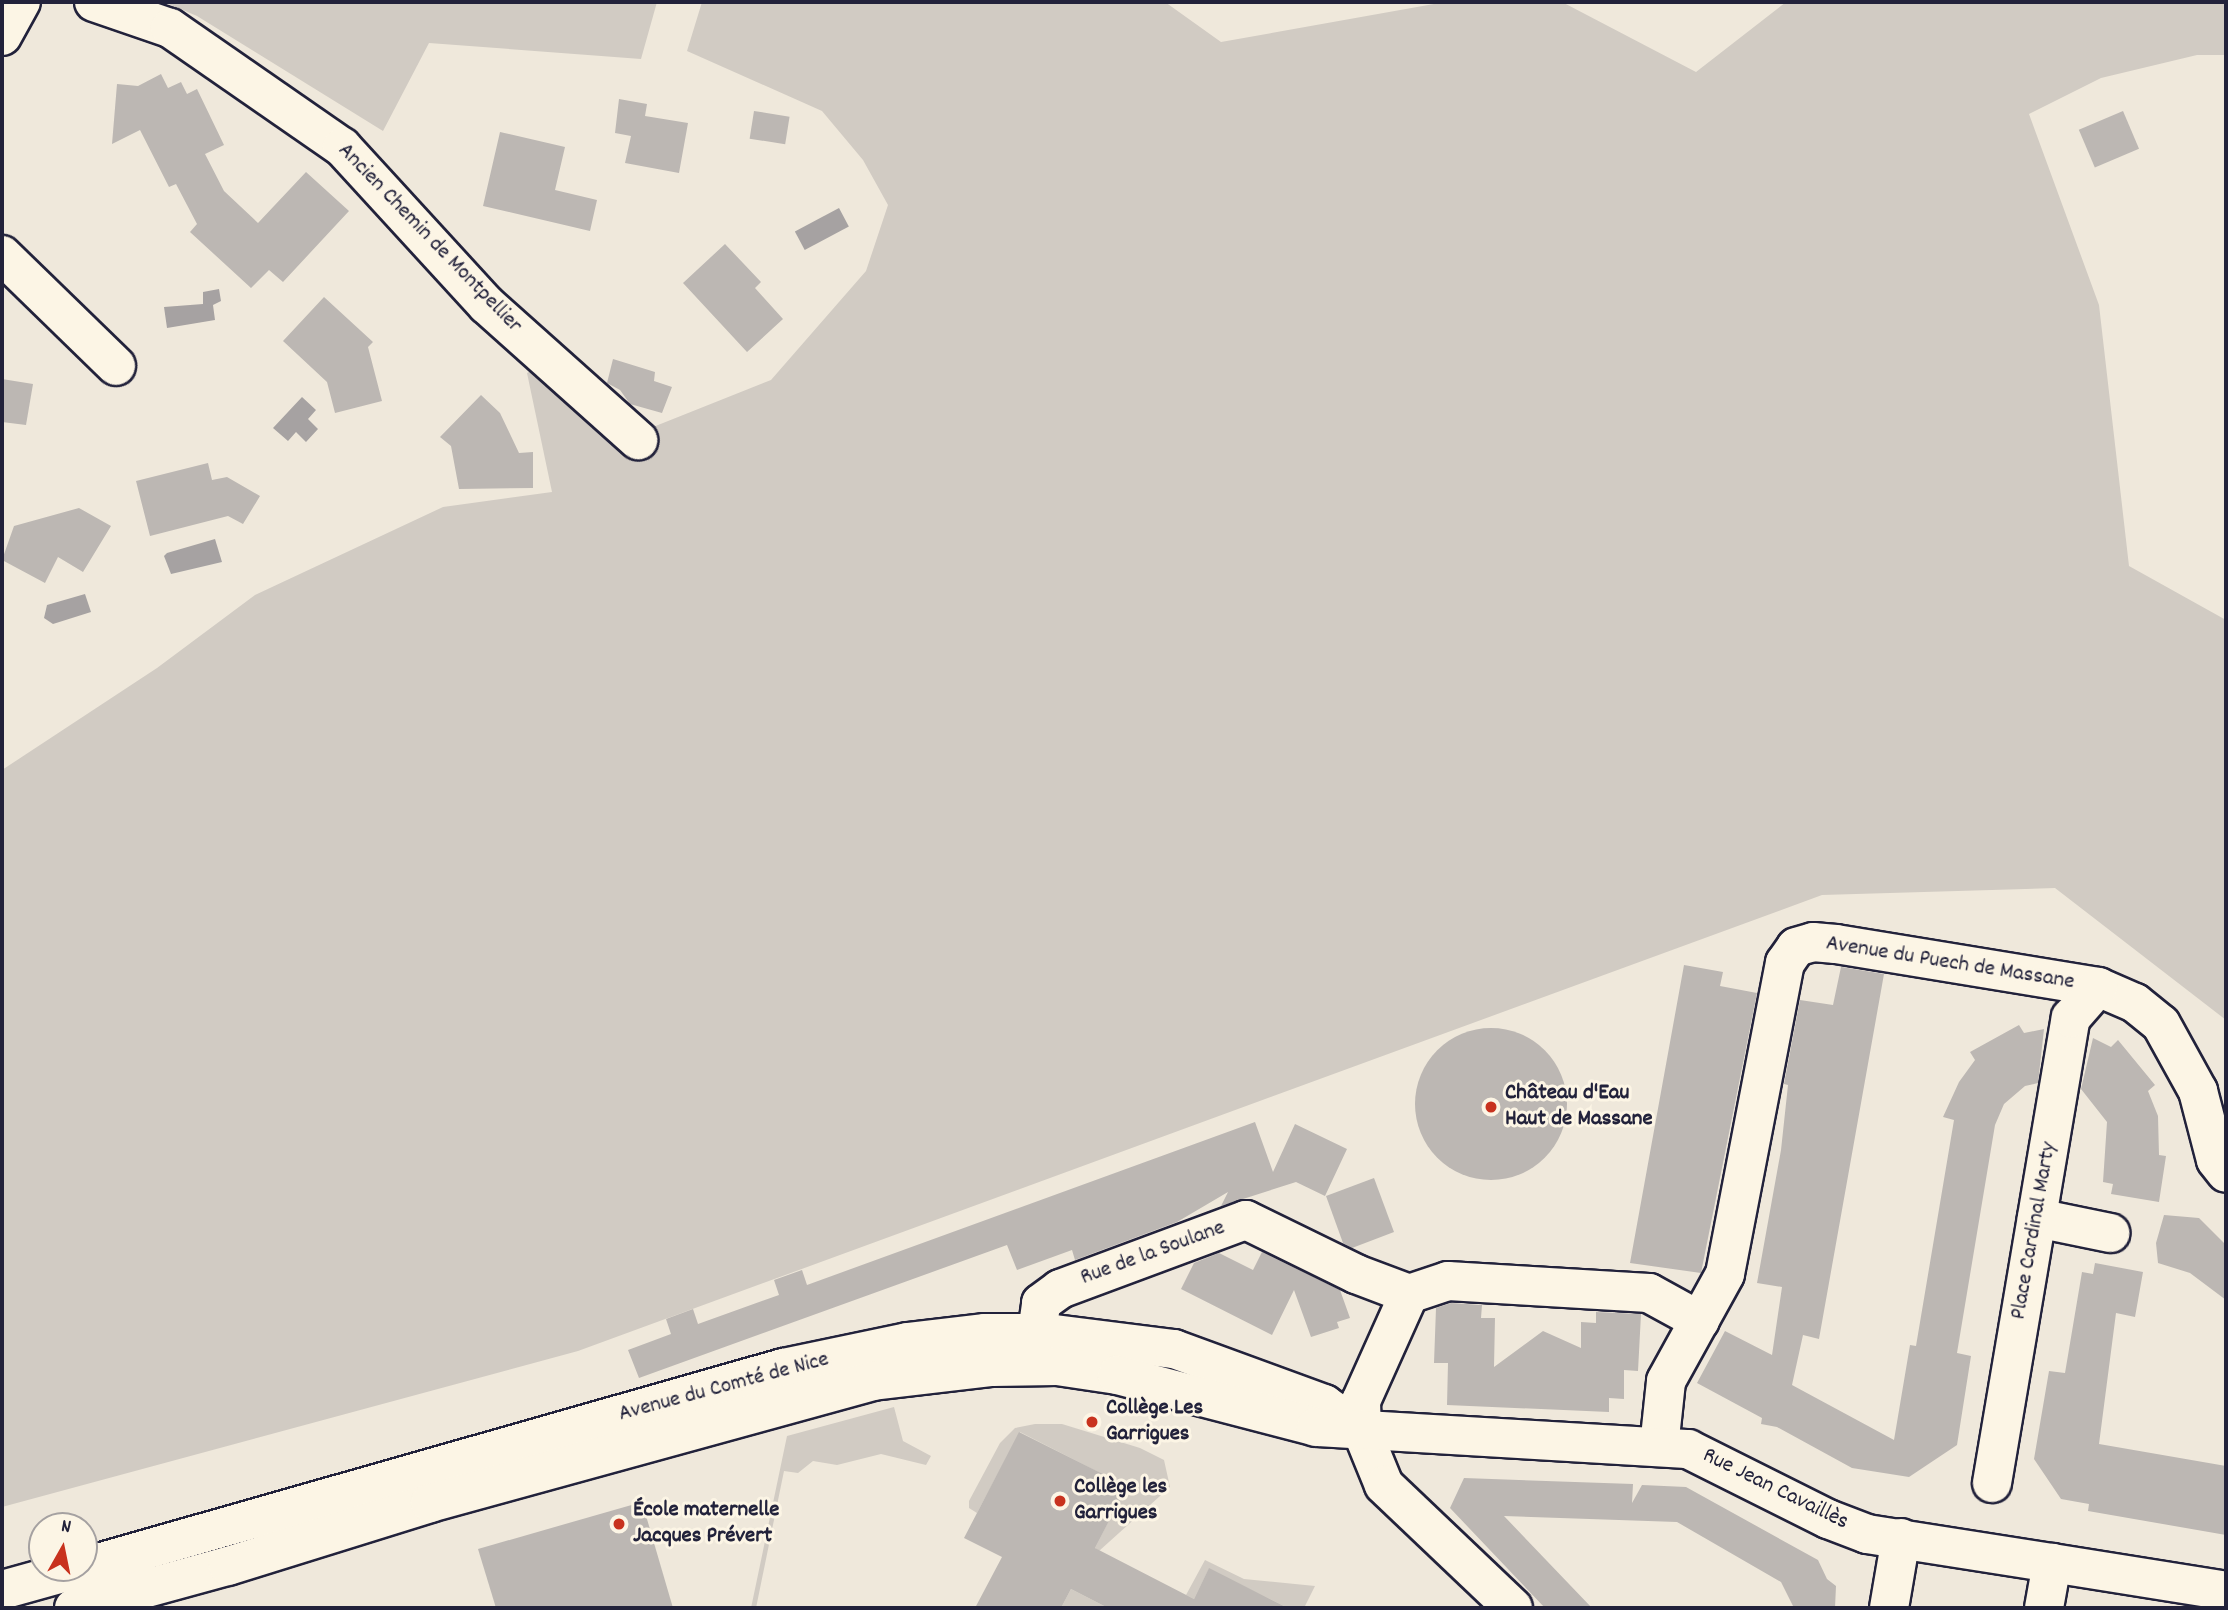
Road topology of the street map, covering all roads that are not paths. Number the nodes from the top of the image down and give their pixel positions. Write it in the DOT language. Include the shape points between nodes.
graph roads {
  1 [pos="21,2"];
  2 [pos="94,2"];
  3 [pos="2,36"];
  4 [pos="2,255"];
  5 [pos="117,366"];
  6 [pos="638,440"];
  7 [pos="2098,987"];
  8 [pos="2226,1173"];
  9 [pos="2037,1218"];
  10 [pos="2110,1233"];
  11 [pos="1409,1294"];
  12 [pos="1700,1321"];
  13 [pos="1037,1333"];
  14 [pos="1362,1431"];
  15 [pos="1659,1447"];
  16 [pos="1992,1483"];
  17 [pos="1901,1538"];
  18 [pos="2052,1563"];
  19 [pos="98,1564"];
  20 [pos="31,1582"];
  21 [pos="2,1590"];
  22 [pos="2226,1591"];
  23 [pos="74,1608"];
  24 [pos="1513,1608"];
  25 [pos="1889,1608"];
  26 [pos="2044,1608"];
  1 -- 3 [label="street"];
  2 -- 6 [label="street, Ancien Chemin de Montpellier" via="170,28 342,147 488,305"];
  4 -- 5 [label="street"];
  7 -- 8 [label="street, Avenue du Puech de Massane" via="2135,1003 2161,1024 2198,1091 2216,1160"];
  7 -- 9 [label="street, Place Cardinal Marty" via="2071,1018"];
  7 -- 12 [label="street, Avenue du Puech de Massane" via="1836,944 1813,942 1796,947 1784,963 1725,1274"];
  9 -- 10 [label="street"];
  9 -- 16 [label="street, Place Cardinal Marty"];
  11 -- 12 [label="street" via="1448,1282 1649,1293"];
  11 -- 13 [label="street, Rue de la Soulane" via="1356,1274 1246,1220 1060,1289 1041,1303"];
  11 -- 14 [label="street" via="1361,1401"];
  12 -- 15 [label="street, Avenue du Puech de Massane" via="1666,1381"];
  13 -- 14 [label="street, Avenue du Comté de Nice" via="1174,1349 1324,1404"];
  13 -- 19 [label="street, Avenue du Comté de Nice" via="985,1333 907,1342 783,1368"];
  14 -- 15 [label="street, Rue Jean Cavaillès"];
  14 -- 23 [label="street, Avenue du Comté de Nice" via="1316,1427 1116,1375 1057,1366 992,1367 873,1381 430,1503"];
  14 -- 24 [label="street" via="1384,1485"];
  15 -- 17 [label="street, Rue Jean Cavaillès" via="1688,1449 1828,1519 1867,1534"];
  17 -- 18 [label="street, Rue Jean Cavaillès"];
  17 -- 25 [label="street"];
  18 -- 22 [label="street, Rue Jean Cavaillès"];
  18 -- 26 [label="street"];
  20 -- 21 [label="street, Avenue du Comté de Nice"];
}
